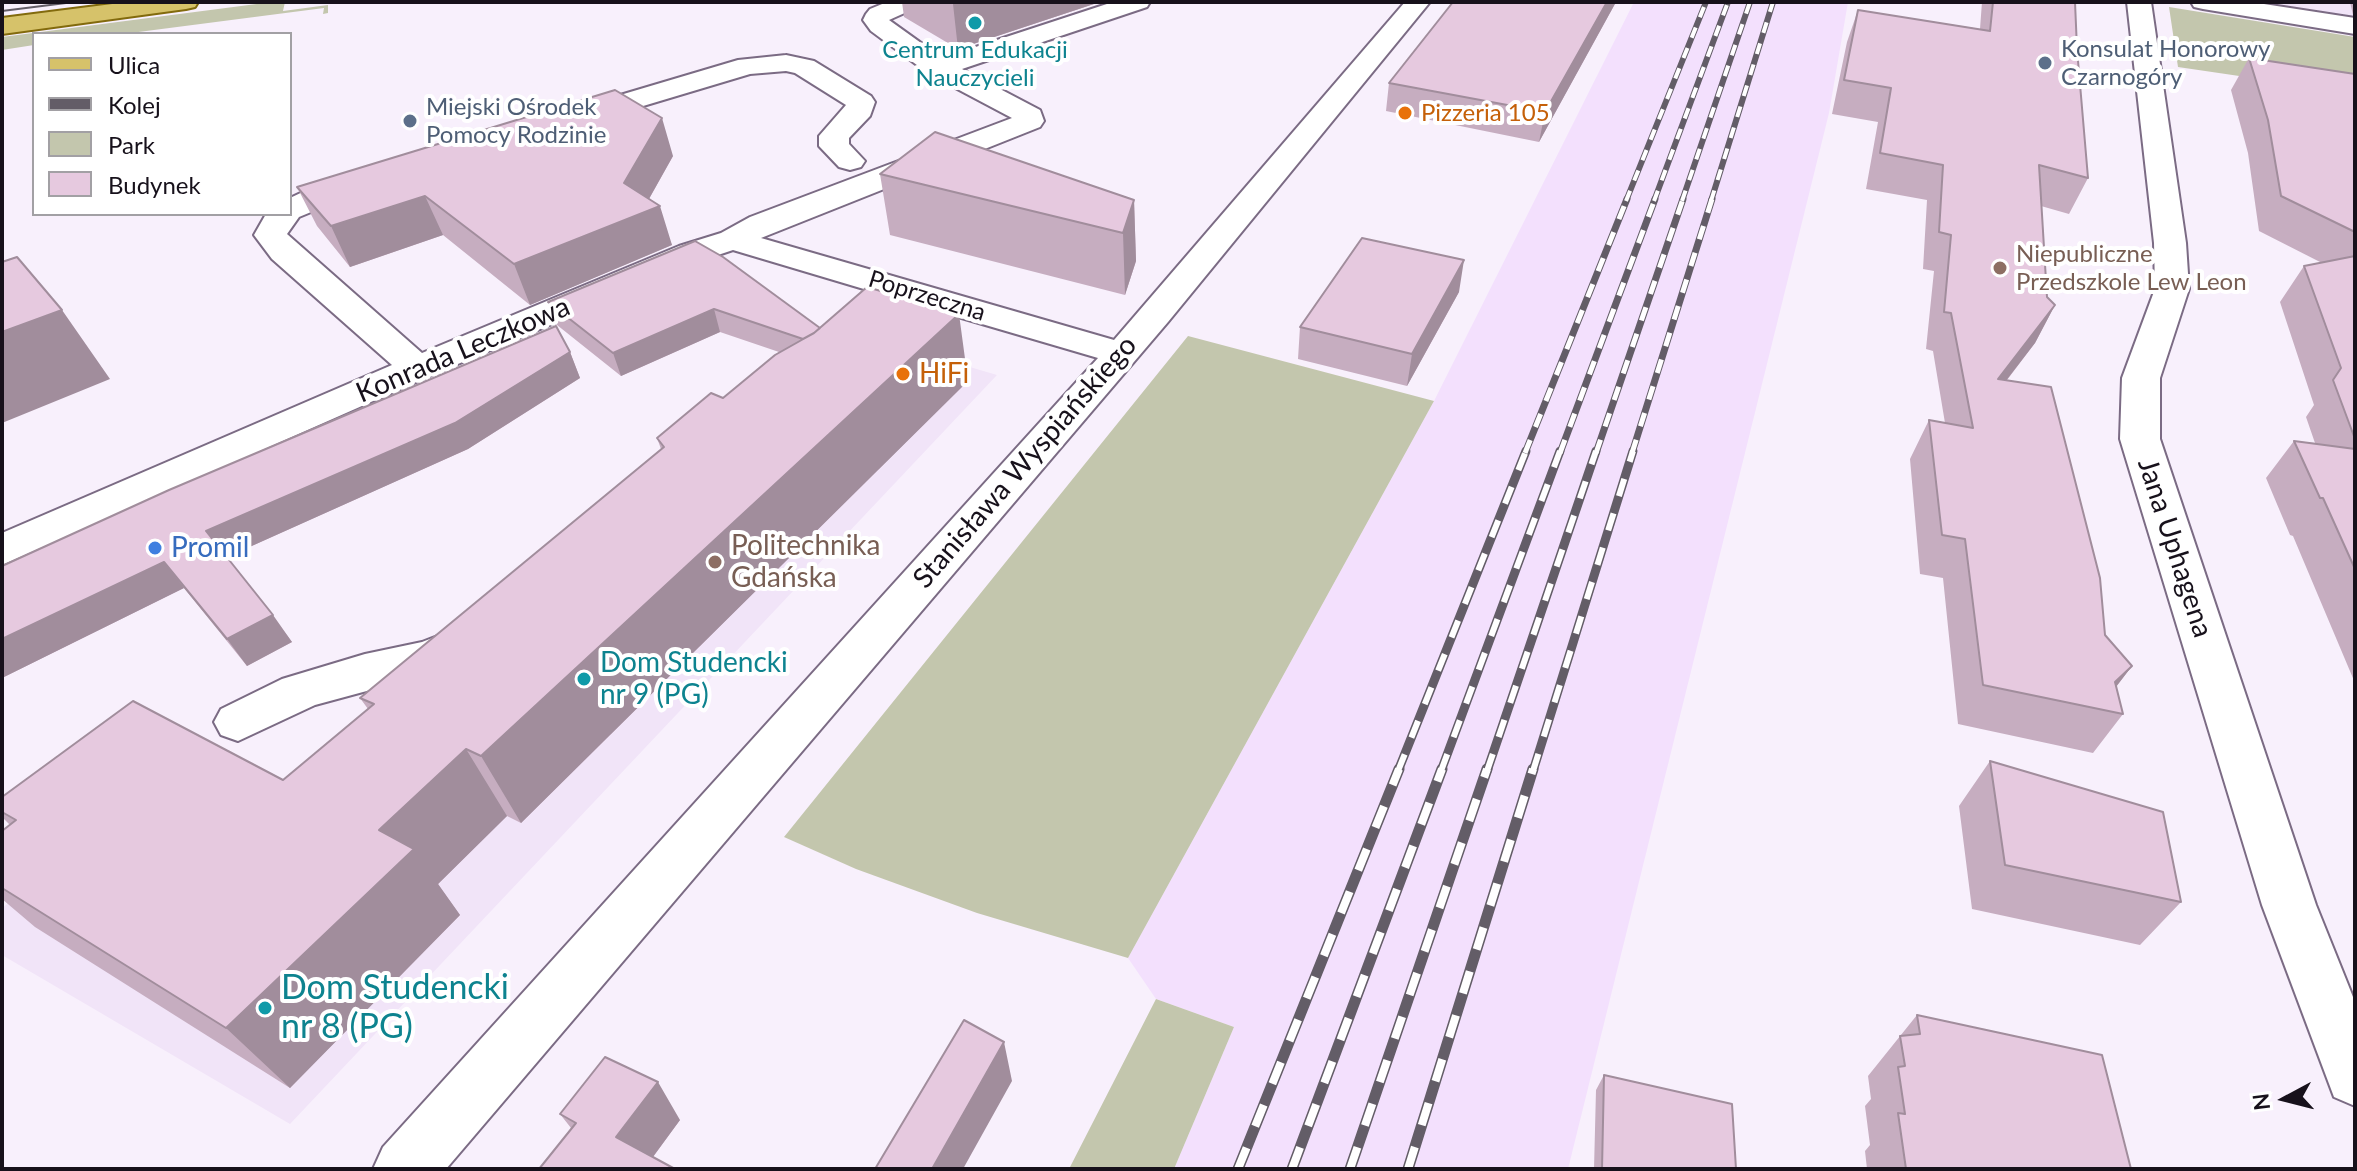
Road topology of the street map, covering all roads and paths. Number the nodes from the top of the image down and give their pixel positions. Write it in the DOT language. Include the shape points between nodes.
graph roads {
  1 [pos="186,2"];
  2 [pos="909,2"];
  3 [pos="1138,2"];
  4 [pos="1418,2"];
  5 [pos="2139,2"];
  6 [pos="2203,2"];
  7 [pos="2,26"];
  8 [pos="2355,26"];
  9 [pos="939,68"];
  10 [pos="541,127"];
  11 [pos="850,161"];
  12 [pos="383,174"];
  13 [pos="292,209"];
  14 [pos="283,216"];
  15 [pos="733,240"];
  16 [pos="919,293"];
  17 [pos="1120,353"];
  18 [pos="419,367"];
  19 [pos="835,370"];
  20 [pos="2,550"];
  21 [pos="490,630"];
  22 [pos="238,722"];
  23 [pos="2355,1077"];
  24 [pos="405,1169"];
  1 -- 7 [label="main road"];
  2 -- 9 [label="street" via="876,20"];
  3 -- 9 [label="street"];
  4 -- 17 [label="street, Stanisława Wyspiańskiego"];
  5 -- 23 [label="street, Jana Uphagena" via="2172,289 2141,378 2140,439 2289,905"];
  6 -- 8 [label="street"];
  9 -- 15 [label="street, Konrada Leczkowa" via="1030,116 1030,121 872,179"];
  10 -- 11 [label="street" via="748,66 786,63 804,67 861,102 860,110 834,136 834,146"];
  12 -- 13 [label="street"];
  14 -- 18 [label="street" via="270,235 284,252"];
  15 -- 16 [label="street, Poprzeczna"];
  15 -- 18 [label="street, Konrada Leczkowa"];
  16 -- 17 [label="street, Poprzeczna"];
  16 -- 19 [label="street"];
  17 -- 24 [label="street, Stanisława Wyspiańskiego"];
  18 -- 20 [label="street, Konrada Leczkowa"];
  21 -- 22 [label="street" via="432,657 299,692"];
}
